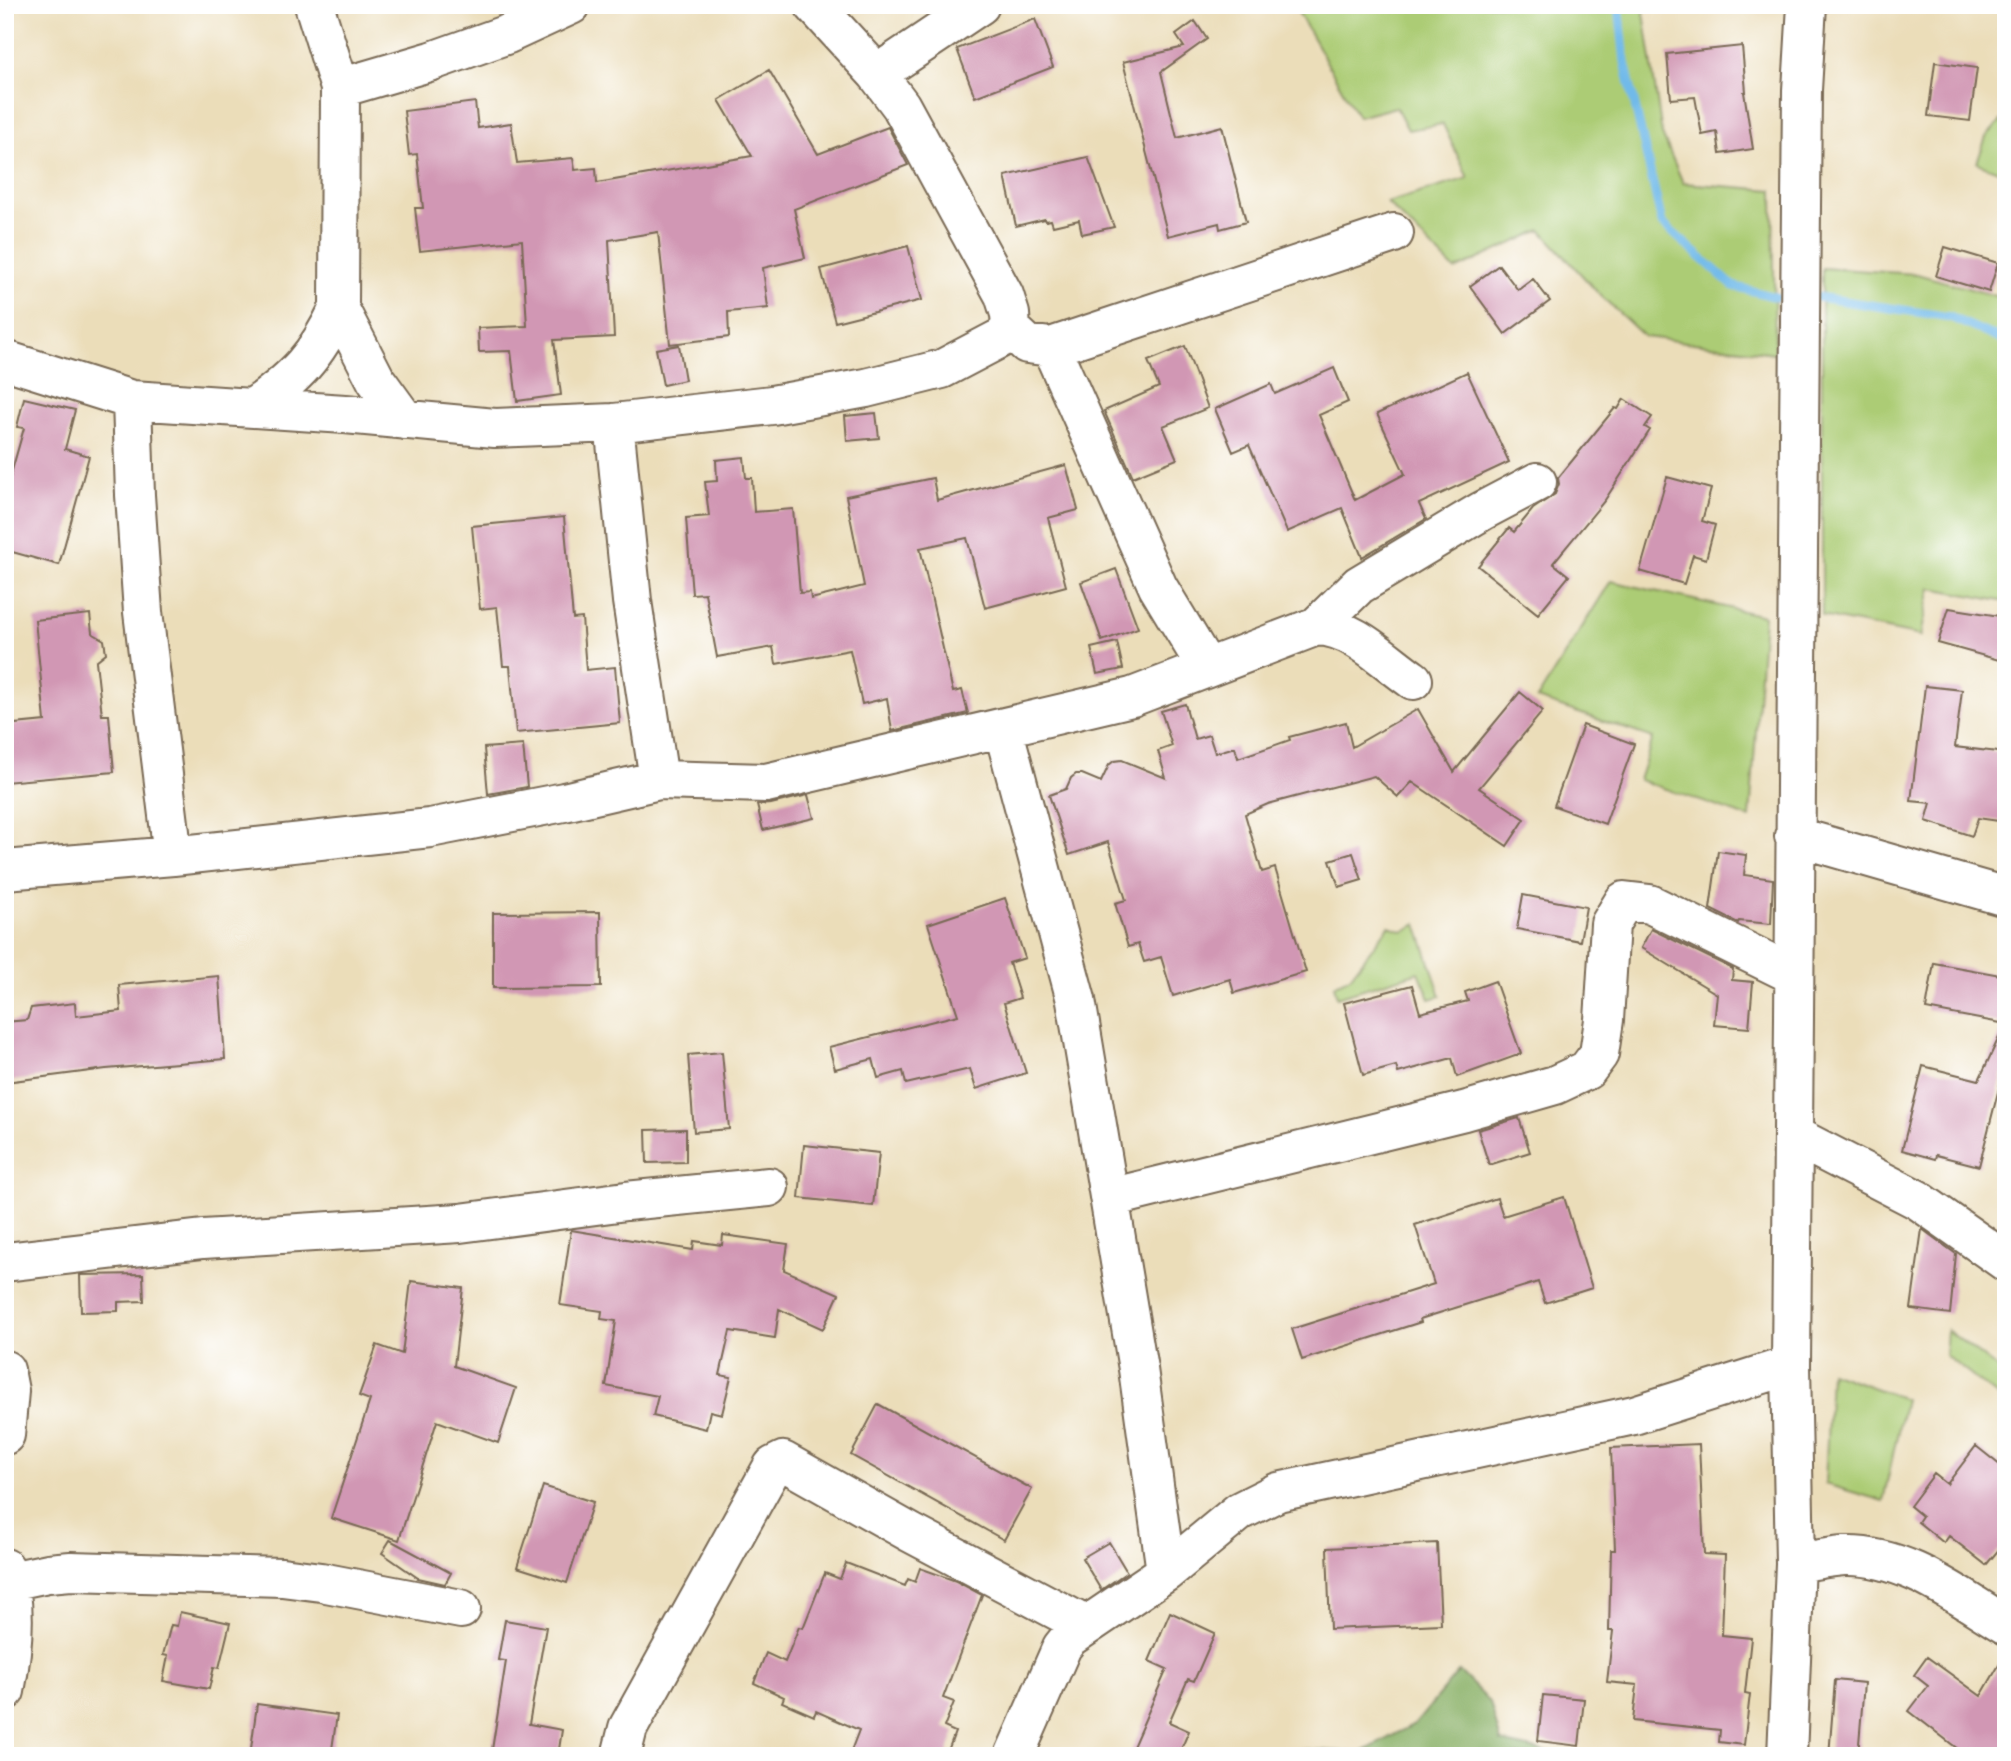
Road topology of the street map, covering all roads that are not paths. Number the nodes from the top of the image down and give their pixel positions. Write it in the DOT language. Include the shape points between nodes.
graph roads {
  1 [pos="313,5"];
  2 [pos="571,5"];
  3 [pos="814,5"];
  4 [pos="980,5"];
  5 [pos="1807,5"];
  6 [pos="877,74"];
  7 [pos="340,88"];
  8 [pos="1394,233"];
  9 [pos="338,307"];
  10 [pos="1011,329"];
  11 [pos="1052,347"];
  12 [pos="5,360"];
  13 [pos="132,401"];
  14 [pos="253,408"];
  15 [pos="405,420"];
  16 [pos="614,423"];
  17 [pos="1537,482"];
  18 [pos="1317,625"];
  19 [pos="1207,668"];
  20 [pos="1413,680"];
  21 [pos="1003,728"];
  22 [pos="659,780"];
  23 [pos="1794,836"];
  24 [pos="173,856"];
  25 [pos="5,870"];
  26 [pos="2006,897"];
  27 [pos="1794,975"];
  28 [pos="1794,1136"];
  29 [pos="769,1187"];
  30 [pos="1110,1198"];
  31 [pos="5,1262"];
  32 [pos="2006,1262"];
  33 [pos="1791,1365"];
  34 [pos="5,1370"];
  35 [pos="5,1435"];
  36 [pos="1795,1563"];
  37 [pos="1166,1572"];
  38 [pos="8,1575"];
  39 [pos="461,1609"];
  40 [pos="1085,1625"];
  41 [pos="2006,1625"];
  42 [pos="5,1691"];
  43 [pos="621,1756"];
  44 [pos="1014,1756"];
  45 [pos="1787,1756"];
  1 -- 7 [label="street"];
  2 -- 7 [label="street" via="508,34"];
  3 -- 6 [label="street"];
  4 -- 6 [label="street"];
  5 -- 23 [label="street" via="1802,90"];
  6 -- 10 [label="street" via="907,116 1004,295"];
  7 -- 9 [label="street"];
  8 -- 11 [label="street"];
  9 -- 14 [label="street" via="310,360"];
  9 -- 15 [label="street" via="376,380"];
  10 -- 11 [label="street" via="1027,344"];
  10 -- 16 [label="street" via="971,355 909,379 772,405"];
  11 -- 19 [label="street" via="1158,587"];
  12 -- 13 [label="street"];
  13 -- 14 [label="street"];
  13 -- 24 [label="street" via="143,612"];
  14 -- 15 [label="street"];
  15 -- 16 [label="street" via="495,428"];
  16 -- 22 [label="street" via="632,601"];
  17 -- 18 [label="street" via="1359,585"];
  18 -- 19 [label="street"];
  18 -- 20 [label="street" via="1348,634"];
  19 -- 21 [label="street" via="1132,697"];
  21 -- 22 [label="street" via="766,783"];
  21 -- 30 [label="street" via="1076,1000"];
  22 -- 24 [label="street" via="430,828"];
  23 -- 26 [label="street"];
  23 -- 27 [label="street"];
  24 -- 25 [label="street"];
  27 -- 28 [label="street"];
  27 -- 30 [label="street" via="1650,904 1624,901 1610,924 1599,1055 1587,1070 1555,1085 1464,1111"];
  28 -- 32 [label="street" via="1918,1200"];
  28 -- 33 [label="street"];
  29 -- 31 [label="street" via="460,1223 203,1239"];
  30 -- 37 [label="street" via="1139,1368"];
  33 -- 36 [label="street"];
  33 -- 37 [label="street" via="1634,1415 1278,1492 1240,1511"];
  34 -- 35 [label="street" via="9,1391"];
  36 -- 41 [label="street" via="1844,1556 1902,1565"];
  36 -- 45 [label="street"];
  37 -- 40 [label="street"];
  38 -- 39 [label="street" via="71,1571 282,1577"];
  38 -- 42 [label="street" via="11,1661"];
  40 -- 43 [label="street" via="783,1461 773,1466 628,1728"];
  40 -- 44 [label="street" via="1062,1647"];
}
